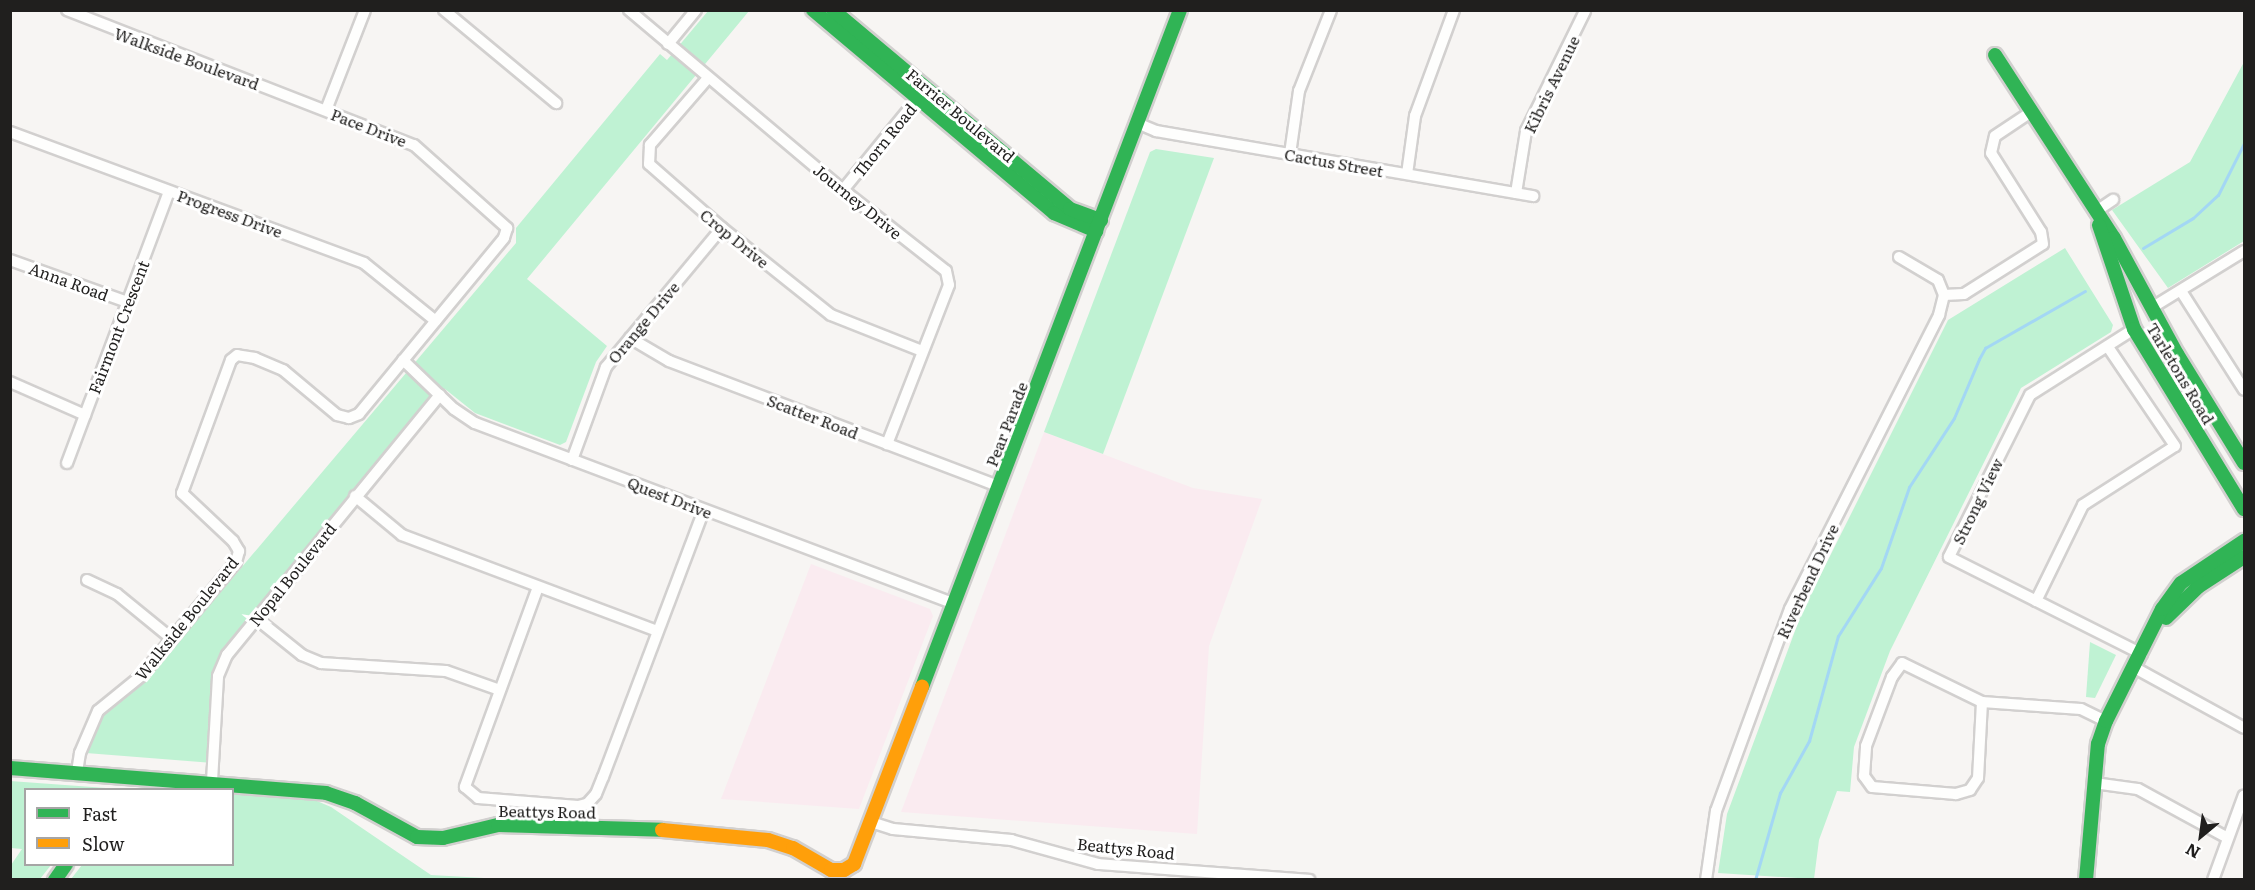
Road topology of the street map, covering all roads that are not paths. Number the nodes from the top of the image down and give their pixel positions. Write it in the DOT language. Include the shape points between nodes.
graph roads {
  1 [pos="67,10"];
  2 [pos="365,10"];
  3 [pos="444,10"];
  4 [pos="629,10"];
  5 [pos="696,10"];
  6 [pos="813,10"];
  7 [pos="832,10"];
  8 [pos="1180,10"];
  9 [pos="1331,10"];
  10 [pos="1454,10"];
  11 [pos="1586,11"];
  12 [pos="668,44"];
  13 [pos="1995,55"];
  14 [pos="708,78"];
  15 [pos="275,91"];
  16 [pos="920,95"];
  17 [pos="556,103"];
  18 [pos="326,110"];
  19 [pos="2031,112"];
  20 [pos="1137,123"];
  21 [pos="10,132"];
  22 [pos="1290,154"];
  23 [pos="1407,174"];
  24 [pos="843,190"];
  25 [pos="170,191"];
  26 [pos="1516,193"];
  27 [pos="1533,196"];
  28 [pos="2113,200"];
  29 [pos="2095,212"];
  30 [pos="1099,225"];
  31 [pos="507,228"];
  32 [pos="722,228"];
  33 [pos="2244,251"];
  34 [pos="1899,257"];
  35 [pos="10,260"];
  36 [pos="2181,291"];
  37 [pos="1944,296"];
  38 [pos="127,302"];
  39 [pos="2153,307"];
  40 [pos="435,321"];
  41 [pos="2134,329"];
  42 [pos="630,338"];
  43 [pos="2108,347"];
  44 [pos="922,351"];
  45 [pos="403,360"];
  46 [pos="10,382"];
  47 [pos="2244,390"];
  48 [pos="440,395"];
  49 [pos="85,415"];
  50 [pos="887,444"];
  51 [pos="572,460"];
  52 [pos="67,463"];
  53 [pos="2244,463"];
  54 [pos="999,487"];
  55 [pos="355,496"];
  56 [pos="2244,509"];
  57 [pos="704,510"];
  58 [pos="2244,541"];
  59 [pos="2244,556"];
  60 [pos="87,580"];
  61 [pos="538,587"];
  62 [pos="2036,601"];
  63 [pos="955,604"];
  64 [pos="257,619"];
  65 [pos="658,631"];
  66 [pos="2150,637"];
  67 [pos="172,639"];
  68 [pos="2142,654"];
  69 [pos="2135,668"];
  70 [pos="500,690"];
  71 [pos="1982,702"];
  72 [pos="2106,722"];
  73 [pos="2244,728"];
  74 [pos="10,768"];
  75 [pos="77,772"];
  76 [pos="134,781"];
  77 [pos="212,781"];
  78 [pos="2094,783"];
  79 [pos="2244,795"];
  80 [pos="871,822"];
  81 [pos="2228,838"];
  82 [pos="861,849"];
  83 [pos="65,866"];
  84 [pos="55,879"];
  85 [pos="1309,879"];
  86 [pos="1706,879"];
  87 [pos="2086,879"];
  88 [pos="2213,879"];
  1 -- 15 [label="street, Walkside Boulevard"];
  2 -- 18 [label="street"];
  3 -- 17 [label="street"];
  4 -- 12 [label="street, Journey Drive"];
  5 -- 12 [label="street"];
  6 -- 16 [label="street, Farrier Boulevard"];
  7 -- 16 [label="street, Farrier Boulevard"];
  8 -- 20 [label="street, Pear Parade"];
  9 -- 22 [label="street" via="1299,91"];
  10 -- 23 [label="street" via="1415,116"];
  11 -- 26 [label="street, Kibris Avenue" via="1526,131"];
  12 -- 14 [label="street, Journey Drive"];
  13 -- 19 [label="street, Tarletons Road"];
  14 -- 24 [label="street, Journey Drive"];
  14 -- 32 [label="street, Crop Drive" via="651,145 647,157 654,169"];
  15 -- 18 [label="street, Pace Drive"];
  16 -- 24 [label="street, Thorn Road"];
  16 -- 30 [label="street, Farrier Boulevard" via="1070,209"];
  18 -- 31 [label="street, Pace Drive" via="414,145"];
  19 -- 29 [label="street, Tarletons Road"];
  19 -- 37 [label="street" via="1995,136 1991,153 2041,232 2043,244 1964,294"];
  20 -- 22 [label="street, Cactus Street" via="1156,130"];
  20 -- 30 [label="street, Pear Parade"];
  21 -- 25 [label="street, Progress Drive"];
  22 -- 23 [label="street, Cactus Street"];
  23 -- 26 [label="street, Cactus Street"];
  24 -- 44 [label="street, Journey Drive" via="950,278"];
  25 -- 38 [label="street, Fairmont Crescent"];
  25 -- 40 [label="street, Progress Drive" via="364,263"];
  26 -- 27 [label="street, Cactus Street"];
  28 -- 29 [label="street"];
  29 -- 39 [label="street, Tarletons Road"];
  29 -- 41 [label="street, Tarletons Road"];
  30 -- 54 [label="street, Pear Parade"];
  31 -- 40 [label="street, Walkside Boulevard" via="504,238"];
  32 -- 42 [label="street, Orange Drive"];
  32 -- 44 [label="street, Crop Drive" via="831,315"];
  33 -- 36 [label="street"];
  34 -- 37 [label="street" via="1938,280"];
  35 -- 38 [label="street, Anna Road"];
  36 -- 39 [label="street"];
  36 -- 47 [label="street"];
  37 -- 86 [label="street, Riverbend Drive" via="1939,315 1790,609 1716,810"];
  38 -- 49 [label="street, Fairmont Crescent"];
  39 -- 53 [label="street, Tarletons Road"];
  40 -- 45 [label="street, Walkside Boulevard"];
  41 -- 43 [label="street, Strong View"];
  41 -- 56 [label="street, Tarletons Road"];
  42 -- 50 [label="street, Scatter Road" via="669,361"];
  42 -- 51 [label="street, Orange Drive" via="602,374"];
  43 -- 62 [label="street" via="2175,446 2083,505"];
  43 -- 62 [label="street, Strong View" via="2030,395 1949,557"];
  44 -- 50 [label="street, Journey Drive"];
  45 -- 48 [label="street, Quest Drive"];
  45 -- 67 [label="street, Walkside Boulevard" via="359,414 349,418 337,415 283,370 249,355 237,355 231,360 182,492 239,551 236,562"];
  46 -- 49 [label="street"];
  48 -- 51 [label="street, Quest Drive" via="475,423"];
  48 -- 55 [label="street, Nopal Boulevard"];
  49 -- 52 [label="street, Fairmont Crescent"];
  50 -- 54 [label="street, Scatter Road"];
  51 -- 57 [label="street, Quest Drive"];
  54 -- 63 [label="street, Pear Parade"];
  55 -- 61 [label="street" via="402,535"];
  55 -- 64 [label="street, Nopal Boulevard"];
  57 -- 63 [label="street, Quest Drive"];
  57 -- 65 [label="street"];
  58 -- 66 [label="street" via="2181,583 2162,609"];
  59 -- 66 [label="street" via="2198,586"];
  60 -- 67 [label="street" via="117,594"];
  61 -- 65 [label="street"];
  61 -- 70 [label="street"];
  62 -- 68 [label="street, Strong View"];
  63 -- 80 [label="street, Pear Parade"];
  64 -- 70 [label="street" via="302,655 321,663 446,671"];
  64 -- 77 [label="street, Nopal Boulevard" via="221,664"];
  65 -- 70 [label="street" via="603,777 587,804 478,798 469,793 465,787"];
  66 -- 68 [label="street"];
  67 -- 75 [label="street, Walkside Boulevard" via="141,676 98,711 80,753"];
  68 -- 69 [label="street"];
  69 -- 72 [label="street"];
  69 -- 73 [label="street"];
  71 -- 71 [label="street" via="1902,663 1892,677 1866,746 1864,776 1872,787 1956,794 1970,790 1978,778"];
  71 -- 72 [label="street" via="2081,709"];
  72 -- 78 [label="street" via="2098,744"];
  74 -- 75 [label="street, Beattys Road"];
  75 -- 76 [label="street, Beattys Road"];
  76 -- 77 [label="street, Beattys Road"];
  77 -- 82 [label="street, Beattys Road" via="326,793 355,803 417,837 443,837 498,825 678,831 768,840 793,848 831,870 844,870 854,864"];
  78 -- 81 [label="street" via="2138,789"];
  78 -- 87 [label="street"];
  79 -- 81 [label="street"];
  80 -- 82 [label="street, Pear Parade"];
  80 -- 85 [label="street, Beattys Road" via="893,828 1011,840 1098,864"];
  81 -- 88 [label="street"];
  83 -- 84 [label="street"];
}
